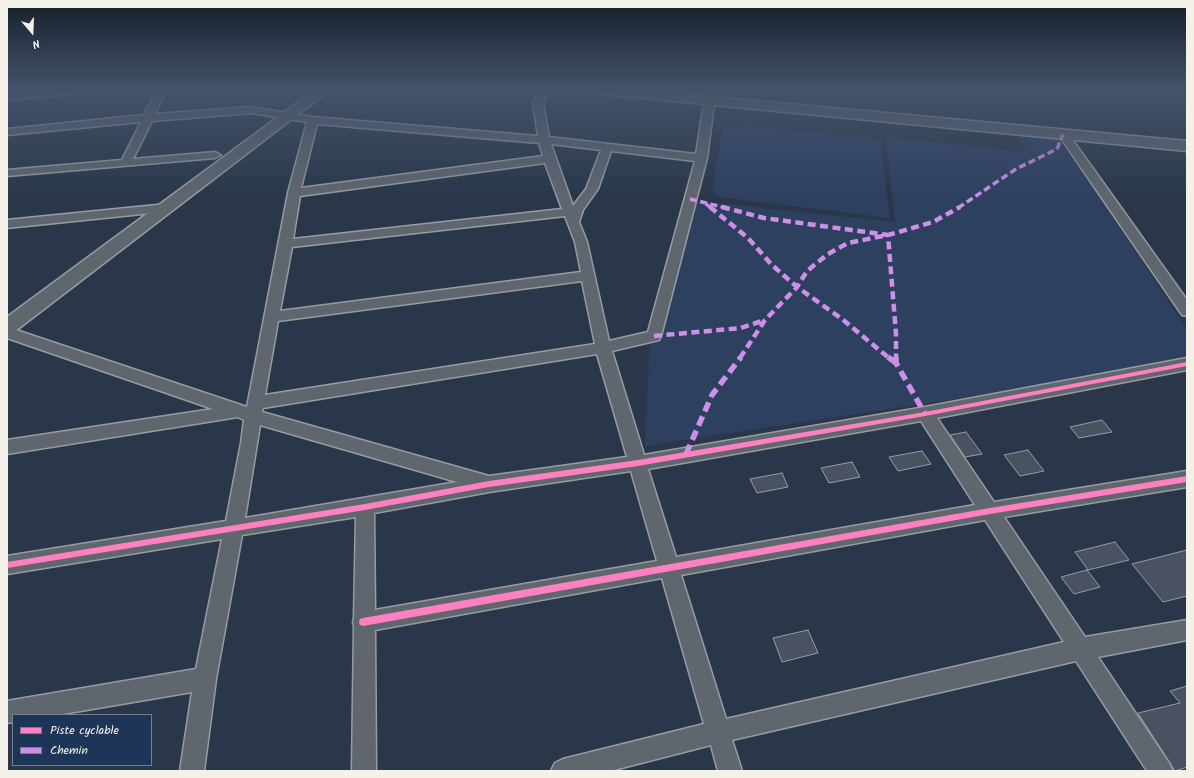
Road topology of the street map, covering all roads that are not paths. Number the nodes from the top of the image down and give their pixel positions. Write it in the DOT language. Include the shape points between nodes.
graph roads {
  1 [pos="74,125"];
  2 [pos="144,125"];
  3 [pos="265,125"];
  4 [pos="269,125"];
  5 [pos="312,125"];
  6 [pos="374,125"];
  7 [pos="542,125"];
  8 [pos="706,125"];
  9 [pos="985,125"];
  10 [pos="7,132"];
  11 [pos="1064,134"];
  12 [pos="544,140"];
  13 [pos="1187,146"];
  14 [pos="606,148"];
  15 [pos="216,155"];
  16 [pos="701,158"];
  17 [pos="549,159"];
  18 [pos="126,162"];
  19 [pos="7,173"];
  20 [pos="294,193"];
  21 [pos="167,208"];
  22 [pos="143,209"];
  23 [pos="571,217"];
  24 [pos="7,224"];
  25 [pos="286,244"];
  26 [pos="587,276"];
  27 [pos="7,309"];
  28 [pos="1187,311"];
  29 [pos="273,317"];
  30 [pos="7,327"];
  31 [pos="7,332"];
  32 [pos="604,348"];
  33 [pos="1187,364"];
  34 [pos="249,410"];
  35 [pos="925,414"];
  36 [pos="7,447"];
  37 [pos="638,463"];
  38 [pos="1187,479"];
  39 [pos="489,484"];
  40 [pos="365,507"];
  41 [pos="990,511"];
  42 [pos="233,528"];
  43 [pos="7,565"];
  44 [pos="670,569"];
  45 [pos="363,622"];
  46 [pos="1187,630"];
  47 [pos="1080,649"];
  48 [pos="205,679"];
  49 [pos="7,712"];
  50 [pos="718,732"];
  51 [pos="192,771"];
  52 [pos="364,771"];
  53 [pos="563,771"];
  54 [pos="730,771"];
  55 [pos="1161,771"];
  1 -- 10 [label="street"];
  2 -- 18 [label="street"];
  3 -- 15 [label="main road"];
  4 -- 21 [label="main road"];
  5 -- 20 [label="street"];
  6 -- 12 [label="street"];
  7 -- 12 [label="street"];
  8 -- 16 [label="street"];
  9 -- 11 [label="main road"];
  11 -- 13 [label="main road"];
  11 -- 28 [label="street"];
  12 -- 14 [label="street"];
  12 -- 17 [label="street"];
  14 -- 16 [label="street"];
  14 -- 23 [label="street" via="592,189"];
  15 -- 18 [label="street"];
  15 -- 22 [label="main road"];
  16 -- 32 [label="street" via="654,336"];
  17 -- 20 [label="street"];
  17 -- 23 [label="street"];
  18 -- 19 [label="street"];
  20 -- 25 [label="street"];
  21 -- 22 [label="street"];
  21 -- 30 [label="main road"];
  22 -- 24 [label="street"];
  22 -- 27 [label="main road"];
  23 -- 25 [label="street"];
  23 -- 26 [label="street" via="581,242"];
  25 -- 29 [label="street"];
  26 -- 29 [label="street"];
  26 -- 32 [label="street"];
  29 -- 34 [label="street"];
  31 -- 34 [label="street"];
  32 -- 34 [label="street"];
  32 -- 37 [label="street"];
  33 -- 35 [label="street"];
  34 -- 36 [label="street"];
  34 -- 39 [label="street"];
  34 -- 42 [label="street" via="250,443"];
  35 -- 37 [label="street"];
  35 -- 41 [label="street"];
  37 -- 39 [label="street"];
  37 -- 44 [label="street"];
  38 -- 41 [label="street"];
  39 -- 40 [label="street"];
  40 -- 42 [label="street"];
  40 -- 45 [label="street"];
  41 -- 44 [label="street"];
  41 -- 47 [label="street"];
  42 -- 43 [label="street"];
  42 -- 48 [label="street"];
  44 -- 45 [label="street"];
  44 -- 50 [label="street"];
  45 -- 52 [label="street"];
  46 -- 47 [label="street"];
  47 -- 50 [label="street"];
  47 -- 55 [label="street"];
  48 -- 49 [label="street"];
  48 -- 51 [label="street"];
  50 -- 53 [label="street"];
  50 -- 54 [label="street"];
}
